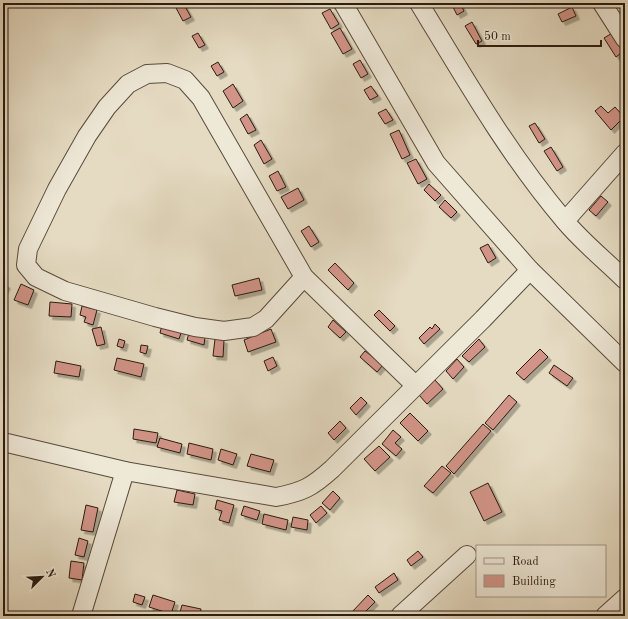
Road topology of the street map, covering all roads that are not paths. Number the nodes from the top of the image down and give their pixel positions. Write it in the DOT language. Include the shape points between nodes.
graph roads {
  1 [pos="343,3"];
  2 [pos="419,3"];
  3 [pos="602,3"];
  4 [pos="625,39"];
  5 [pos="625,153"];
  6 [pos="565,221"];
  7 [pos="530,270"];
  8 [pos="304,278"];
  9 [pos="625,280"];
  10 [pos="625,363"];
  11 [pos="415,386"];
  12 [pos="3,442"];
  13 [pos="125,471"];
  14 [pos="467,555"];
  15 [pos="625,598"];
  16 [pos="81,616"];
  17 [pos="400,616"];
  18 [pos="605,616"];
  1 -- 7 [label="street" via="436,163"];
  2 -- 6 [label="street" via="484,109"];
  3 -- 4 [label="street"];
  5 -- 6 [label="street"];
  6 -- 9 [label="street"];
  7 -- 10 [label="street"];
  7 -- 11 [label="street"];
  8 -- 8 [label="street" via="201,98 185,80 167,73 147,74 128,84 107,108 87,136 43,218 28,249 26,265 36,277 66,291 195,327 224,331 253,326 266,319"];
  8 -- 11 [label="street"];
  11 -- 13 [label="street" via="332,469 316,483 298,493 276,497"];
  12 -- 13 [label="street"];
  13 -- 16 [label="street"];
  14 -- 17 [label="street"];
  15 -- 18 [label="street"];
}
